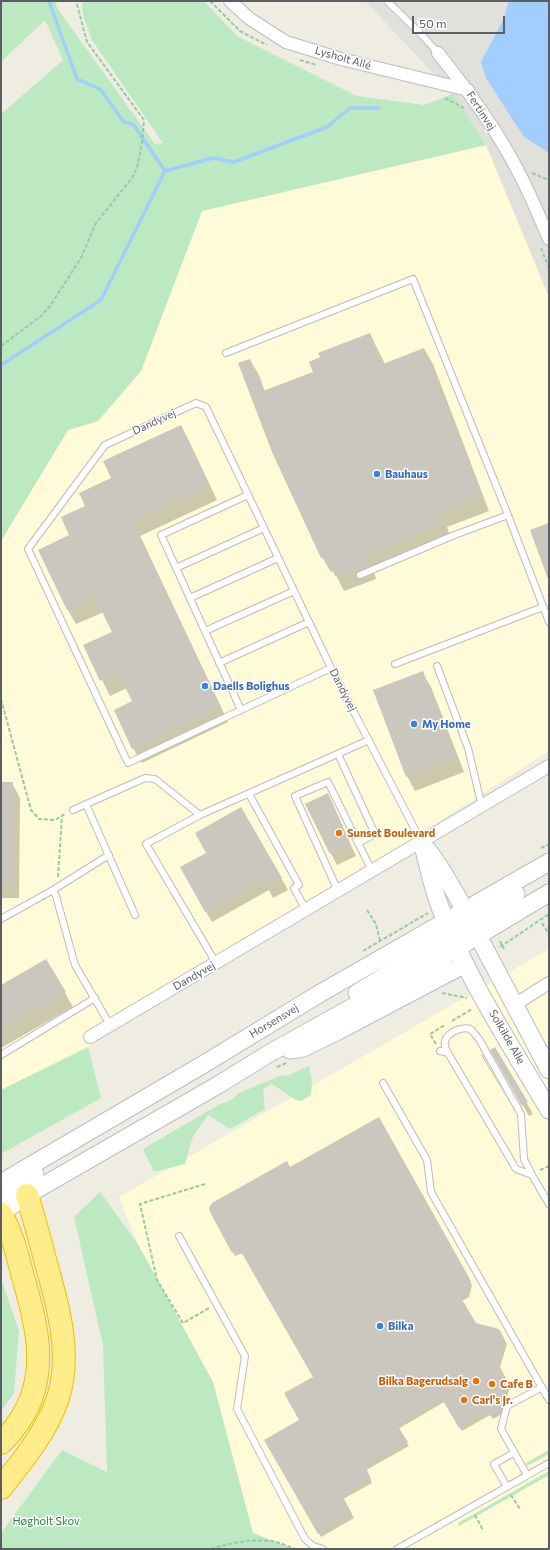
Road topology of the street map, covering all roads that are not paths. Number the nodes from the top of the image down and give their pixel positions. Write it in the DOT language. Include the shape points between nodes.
graph roads {
  1 [pos="230,1"];
  2 [pos="386,1"];
  3 [pos="438,53"];
  4 [pos="468,90"];
  5 [pos="545,243"];
  6 [pos="226,353"];
  7 [pos="248,496"];
  8 [pos="508,515"];
  9 [pos="264,528"];
  10 [pos="278,558"];
  11 [pos="176,568"];
  12 [pos="360,575"];
  13 [pos="294,591"];
  14 [pos="190,598"];
  15 [pos="543,607"];
  16 [pos="309,622"];
  17 [pos="549,622"];
  18 [pos="205,631"];
  19 [pos="219,663"];
  20 [pos="395,664"];
  21 [pos="436,666"];
  22 [pos="331,668"];
  23 [pos="241,710"];
  24 [pos="369,740"];
  25 [pos="338,754"];
  26 [pos="549,766"];
  27 [pos="249,794"];
  28 [pos="86,804"];
  29 [pos="482,807"];
  30 [pos="73,810"];
  31 [pos="200,815"];
  32 [pos="422,842"];
  33 [pos="358,843"];
  34 [pos="109,855"];
  35 [pos="549,862"];
  36 [pos="372,871"];
  37 [pos="549,874"];
  38 [pos="53,890"];
  39 [pos="338,891"];
  40 [pos="549,893"];
  41 [pos="306,910"];
  42 [pos="464,912"];
  43 [pos="135,916"];
  44 [pos="1,919"];
  45 [pos="475,932"];
  46 [pos="452,935"];
  47 [pos="216,963"];
  48 [pos="465,964"];
  49 [pos="549,983"];
  50 [pos="95,998"];
  51 [pos="514,1005"];
  52 [pos="110,1025"];
  53 [pos="90,1037"];
  54 [pos="440,1051"];
  55 [pos="270,1053"];
  56 [pos="448,1053"];
  57 [pos="1,1055"];
  58 [pos="549,1070"];
  59 [pos="383,1083"];
  60 [pos="549,1110"];
  61 [pos="532,1175"];
  62 [pos="11,1189"];
  63 [pos="549,1204"];
  64 [pos="1,1214"];
  65 [pos="179,1236"];
  66 [pos="542,1387"];
  67 [pos="549,1400"];
  68 [pos="1,1443"];
  69 [pos="510,1455"];
  70 [pos="549,1463"];
  71 [pos="527,1475"];
  72 [pos="507,1487"];
  73 [pos="1,1488"];
  74 [pos="323,1549"];
  75 [pos="397,1549"];
  1 -- 4 [label="street, Lysholt Allé" via="250,19 286,42 348,61"];
  2 -- 3 [label="lane, Fertinvej" via="422,34"];
  3 -- 4 [label="street, Fertinvej"];
  4 -- 5 [label="street, Fertinvej" via="517,169"];
  6 -- 8 [label="lane" via="414,279"];
  7 -- 9 [label="lane, Dandyvej"];
  7 -- 11 [label="lane" via="161,535"];
  7 -- 23 [label="lane, Dandyvej" via="206,408 196,402 105,445 28,549 128,763"];
  8 -- 12 [label="lane"];
  8 -- 15 [label="lane"];
  9 -- 10 [label="lane, Dandyvej"];
  9 -- 11 [label="lane"];
  10 -- 13 [label="lane, Dandyvej"];
  10 -- 14 [label="lane"];
  11 -- 14 [label="lane"];
  13 -- 16 [label="lane, Dandyvej"];
  13 -- 18 [label="lane"];
  14 -- 18 [label="lane"];
  15 -- 17 [label="lane"];
  15 -- 20 [label="lane"];
  16 -- 19 [label="lane"];
  16 -- 22 [label="lane, Dandyvej"];
  18 -- 19 [label="lane"];
  19 -- 23 [label="lane"];
  21 -- 29 [label="lane" via="468,748"];
  22 -- 23 [label="lane"];
  22 -- 24 [label="lane, Dandyvej"];
  24 -- 25 [label="lane"];
  24 -- 32 [label="lane, Dandyvej"];
  25 -- 27 [label="lane"];
  25 -- 33 [label="lane" via="375,834"];
  26 -- 29 [label="street, Dandyvej"];
  27 -- 31 [label="lane"];
  27 -- 41 [label="lane" via="299,885 294,888"];
  28 -- 30 [label="lane"];
  28 -- 31 [label="lane" via="145,778 155,779"];
  28 -- 34 [label="lane"];
  29 -- 32 [label="street, Dandyvej"];
  31 -- 47 [label="lane" via="146,844"];
  32 -- 36 [label="street, Dandyvej"];
  32 -- 42 [label="main road, Dandyvej" via="441,869"];
  32 -- 46 [label="main road, Dandyvej" via="437,897"];
  33 -- 36 [label="lane"];
  33 -- 39 [label="lane" via="328,782 295,796"];
  34 -- 38 [label="lane"];
  34 -- 43 [label="lane"];
  35 -- 42 [label="main road, Horsensvej"];
  36 -- 39 [label="street, Dandyvej"];
  37 -- 45 [label="main road" via="490,910"];
  38 -- 44 [label="lane"];
  38 -- 50 [label="lane" via="75,965"];
  39 -- 41 [label="street, Dandyvej"];
  40 -- 45 [label="main road, Horsensvej"];
  41 -- 47 [label="street, Dandyvej"];
  42 -- 45 [label="main road, Solkilde Alle"];
  42 -- 46 [label="main road, Horsensvej"];
  45 -- 46 [label="main road, Horsensvej"];
  45 -- 51 [label="main road, Solkilde Alle"];
  46 -- 48 [label="main road, Dandyvej"];
  46 -- 55 [label="main road, Horsensvej" via="299,1037"];
  46 -- 62 [label="main road, Horsensvej" via="319,994 134,1105 118,1125"];
  47 -- 52 [label="street, Dandyvej"];
  48 -- 55 [label="main road" via="303,1048"];
  48 -- 60 [label="main road, Solkilde Alle" via="480,1000"];
  49 -- 51 [label="street"];
  50 -- 52 [label="lane"];
  50 -- 57 [label="lane"];
  51 -- 58 [label="main road, Solkilde Alle"];
  52 -- 53 [label="street, Dandyvej"];
  54 -- 56 [label="lane"];
  55 -- 62 [label="main road, Horsensvej" via="218,1085"];
  56 -- 61 [label="lane" via="516,1169"];
  56 -- 61 [label="lane" via="445,1041 449,1034 463,1028 471,1030 479,1039 521,1114 524,1159"];
  59 -- 66 [label="lane" via="427,1160 430,1192"];
  61 -- 63 [label="lane"];
  62 -- 64 [label="main road, Horsensvej"];
  62 -- 73 [label="highway" via="57,1301 64,1357 58,1397 48,1421 33,1449"];
  64 -- 68 [label="highway" via="10,1229 33,1310 38,1343 38,1373 29,1406"];
  65 -- 74 [label="lane" via="245,1356 237,1409 305,1539 313,1546"];
  66 -- 67 [label="lane"];
  66 -- 71 [label="lane" via="507,1406 501,1429"];
  69 -- 72 [label="lane" via="494,1464"];
  70 -- 71 [label="lane"];
  71 -- 72 [label="lane"];
  72 -- 75 [label="lane"];
}
